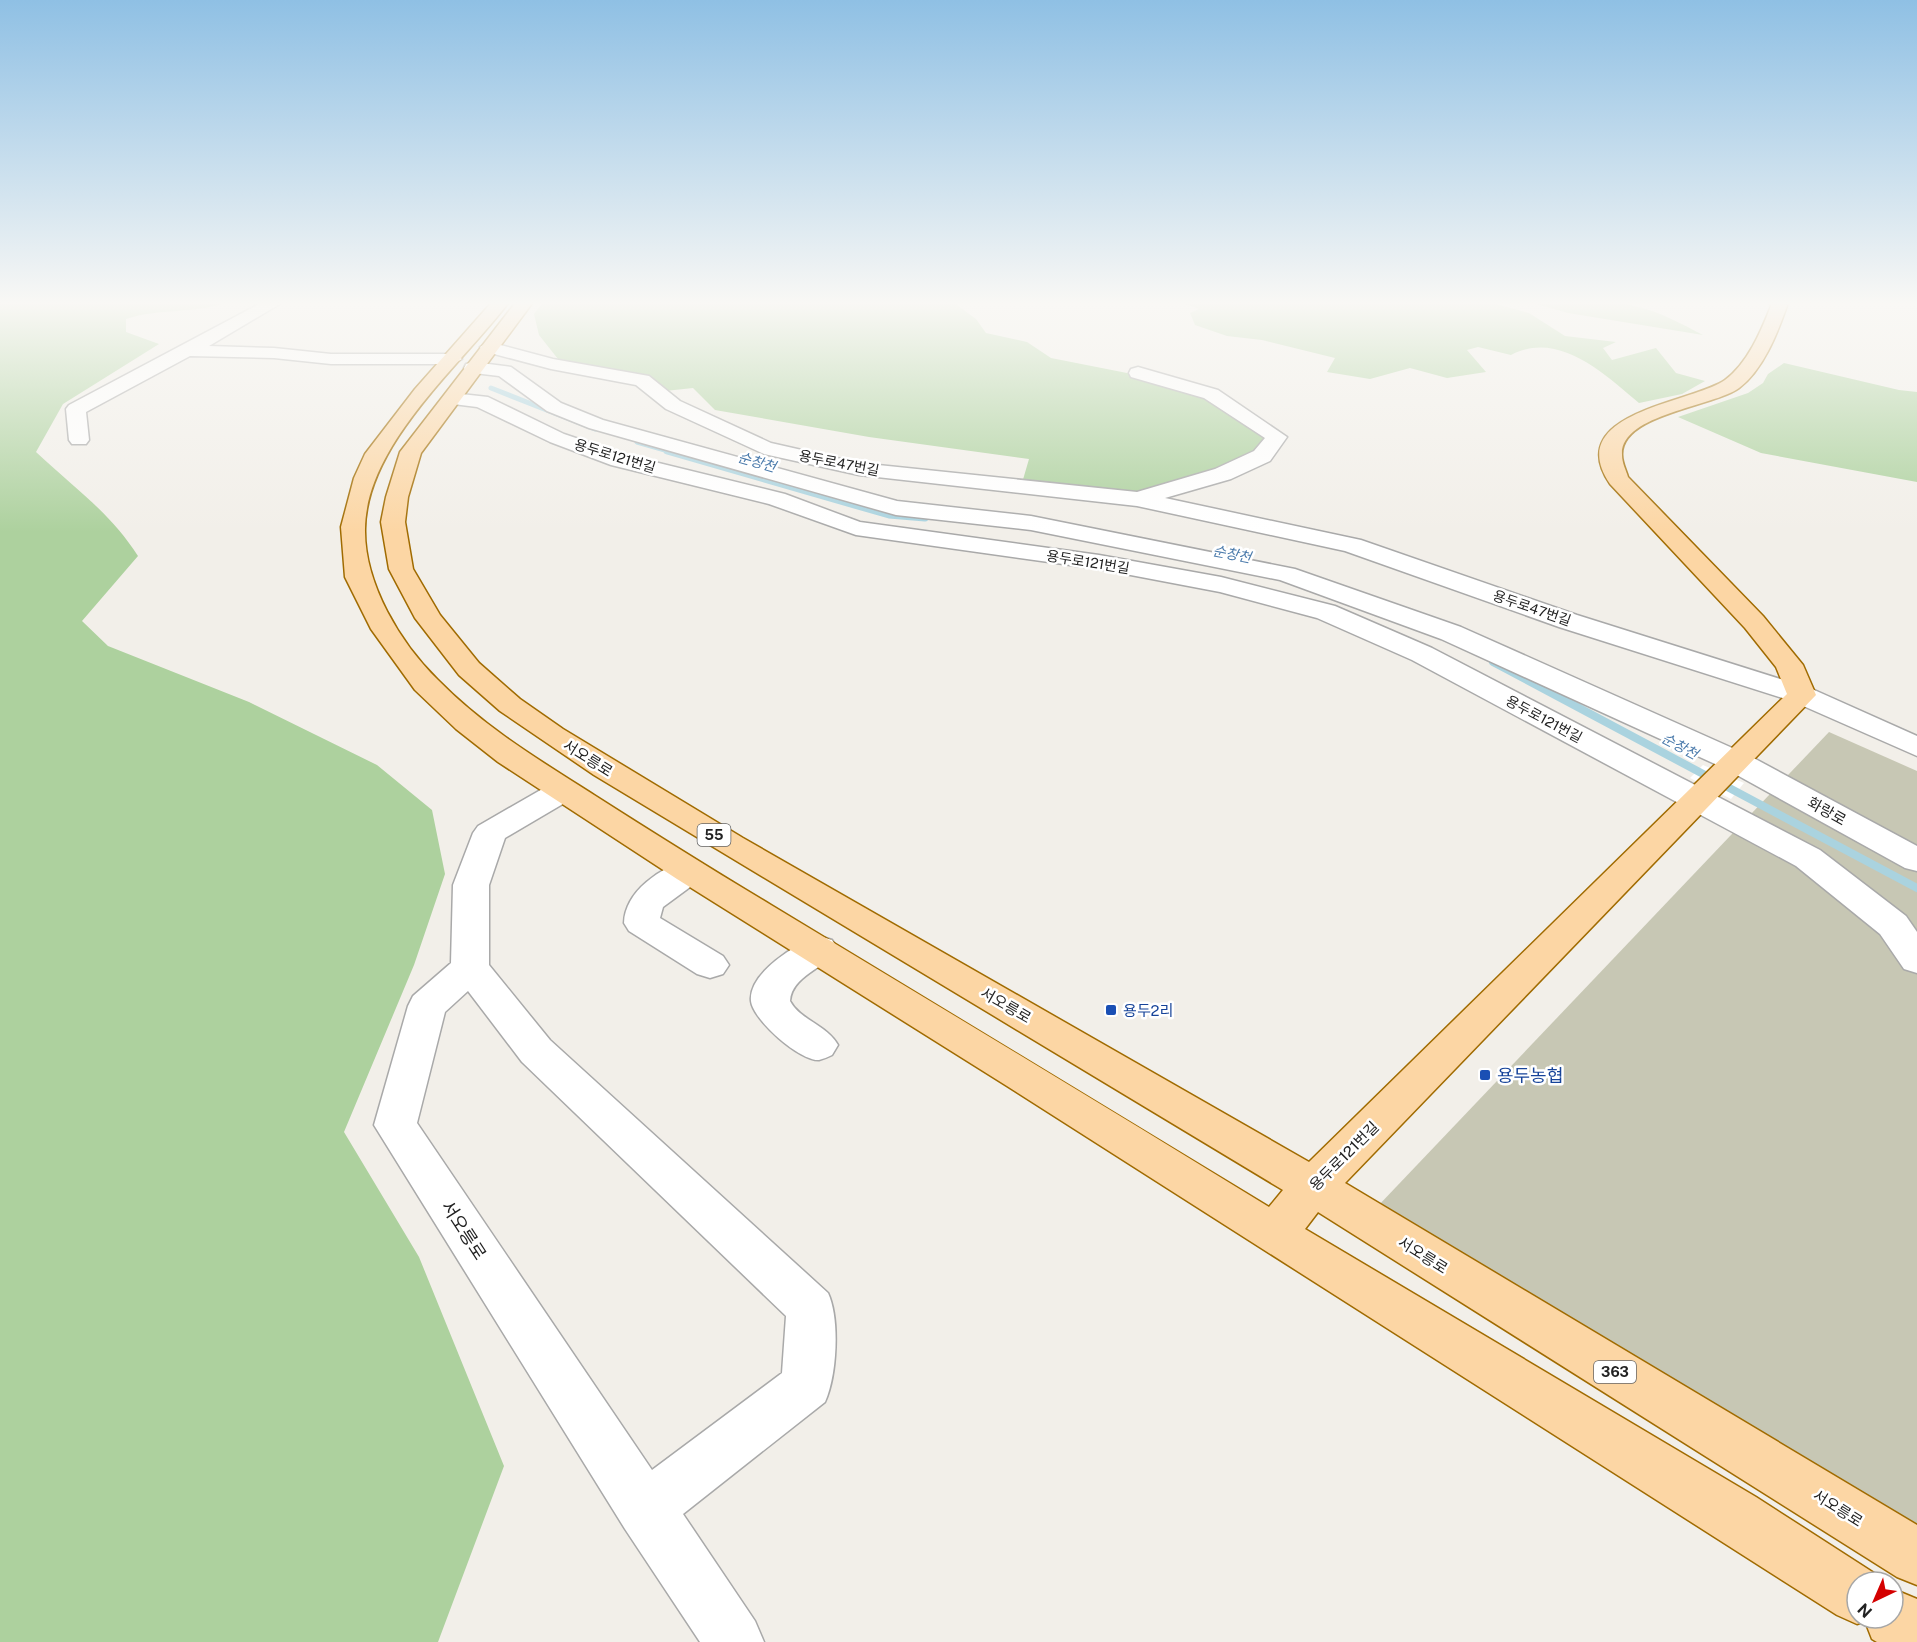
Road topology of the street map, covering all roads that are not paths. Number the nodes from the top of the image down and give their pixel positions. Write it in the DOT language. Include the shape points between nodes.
graph roads {
  1 [pos="135,379"];
  2 [pos="443,379"];
  3 [pos="462,379"];
  4 [pos="515,379"];
  5 [pos="634,379"];
  6 [pos="1157,379"];
  7 [pos="1738,379"];
  8 [pos="452,399"];
  9 [pos="79,440"];
  10 [pos="1137,499"];
  11 [pos="1802,695"];
  12 [pos="1917,747"];
  13 [pos="1717,781"];
  14 [pos="562,791"];
  15 [pos="1917,860"];
  16 [pos="689,871"];
  17 [pos="819,949"];
  18 [pos="1917,960"];
  19 [pos="710,965"];
  20 [pos="470,967"];
  21 [pos="818,1045"];
  22 [pos="1312,1186"];
  23 [pos="1274,1234"];
  24 [pos="645,1509"];
  25 [pos="1917,1557"];
  26 [pos="1845,1587"];
  27 [pos="734,1642"];
  1 -- 9 [label="street" via="76,409"];
  2 -- 14 [label="main road, 서오릉로 / 55" via="422,393 376,454 353,527 358,577 384,629 424,684 466,723"];
  3 -- 8 [label="main road, 서오릉로 / 55"];
  4 -- 13 [label="street" via="554,407 596,424 896,508 1031,524 1286,574 1451,633"];
  5 -- 10 [label="street, 용두로47번길" via="642,380 673,405 764,448 859,468"];
  6 -- 10 [label="street, 용두로47번길" via="1210,394 1277,437 1262,456 1223,474"];
  7 -- 11 [label="main road" via="1731,386 1641,418 1618,434 1610,453 1618,479 1754,622 1789,665"];
  8 -- 13 [label="street, 용두로121번길" via="481,401 557,438 619,460 777,499 856,528 1099,562 1221,585 1326,612"];
  8 -- 22 [label="main road, 서오릉로 / 55" via="411,452 393,522 400,569 433,625 469,669 510,705 605,768"];
  10 -- 11 [label="street, 용두로47번길" via="1352,545 1568,621"];
  11 -- 12 [label="street, 용두로47번길"];
  11 -- 13 [label="main road, 용두로121번길"];
  13 -- 15 [label="street, 화랑로"];
  13 -- 18 [label="street" via="1893,925"];
  13 -- 22 [label="main road, 용두로121번길"];
  14 -- 16 [label="main road, 서오릉로 / 55"];
  14 -- 20 [label="street" via="490,832 471,885"];
  16 -- 17 [label="main road, 서오릉로 / 55"];
  16 -- 19 [label="street" via="648,899 640,912 642,923"];
  17 -- 21 [label="street" via="774,983 770,997 774,1010"];
  17 -- 23 [label="main road, 서오릉로 / 55"];
  20 -- 24 [label="street, 서오릉로" via="427,1006 395,1125"];
  20 -- 24 [label="street" via="536,1051 811,1308 807,1385"];
  22 -- 23 [label="main road, 용두로121번길"];
  22 -- 25 [label="main road, 서오릉로 / 363"];
  23 -- 26 [label="main road, 서오릉로"];
  24 -- 27 [label="street, 서오릉로"];
}
